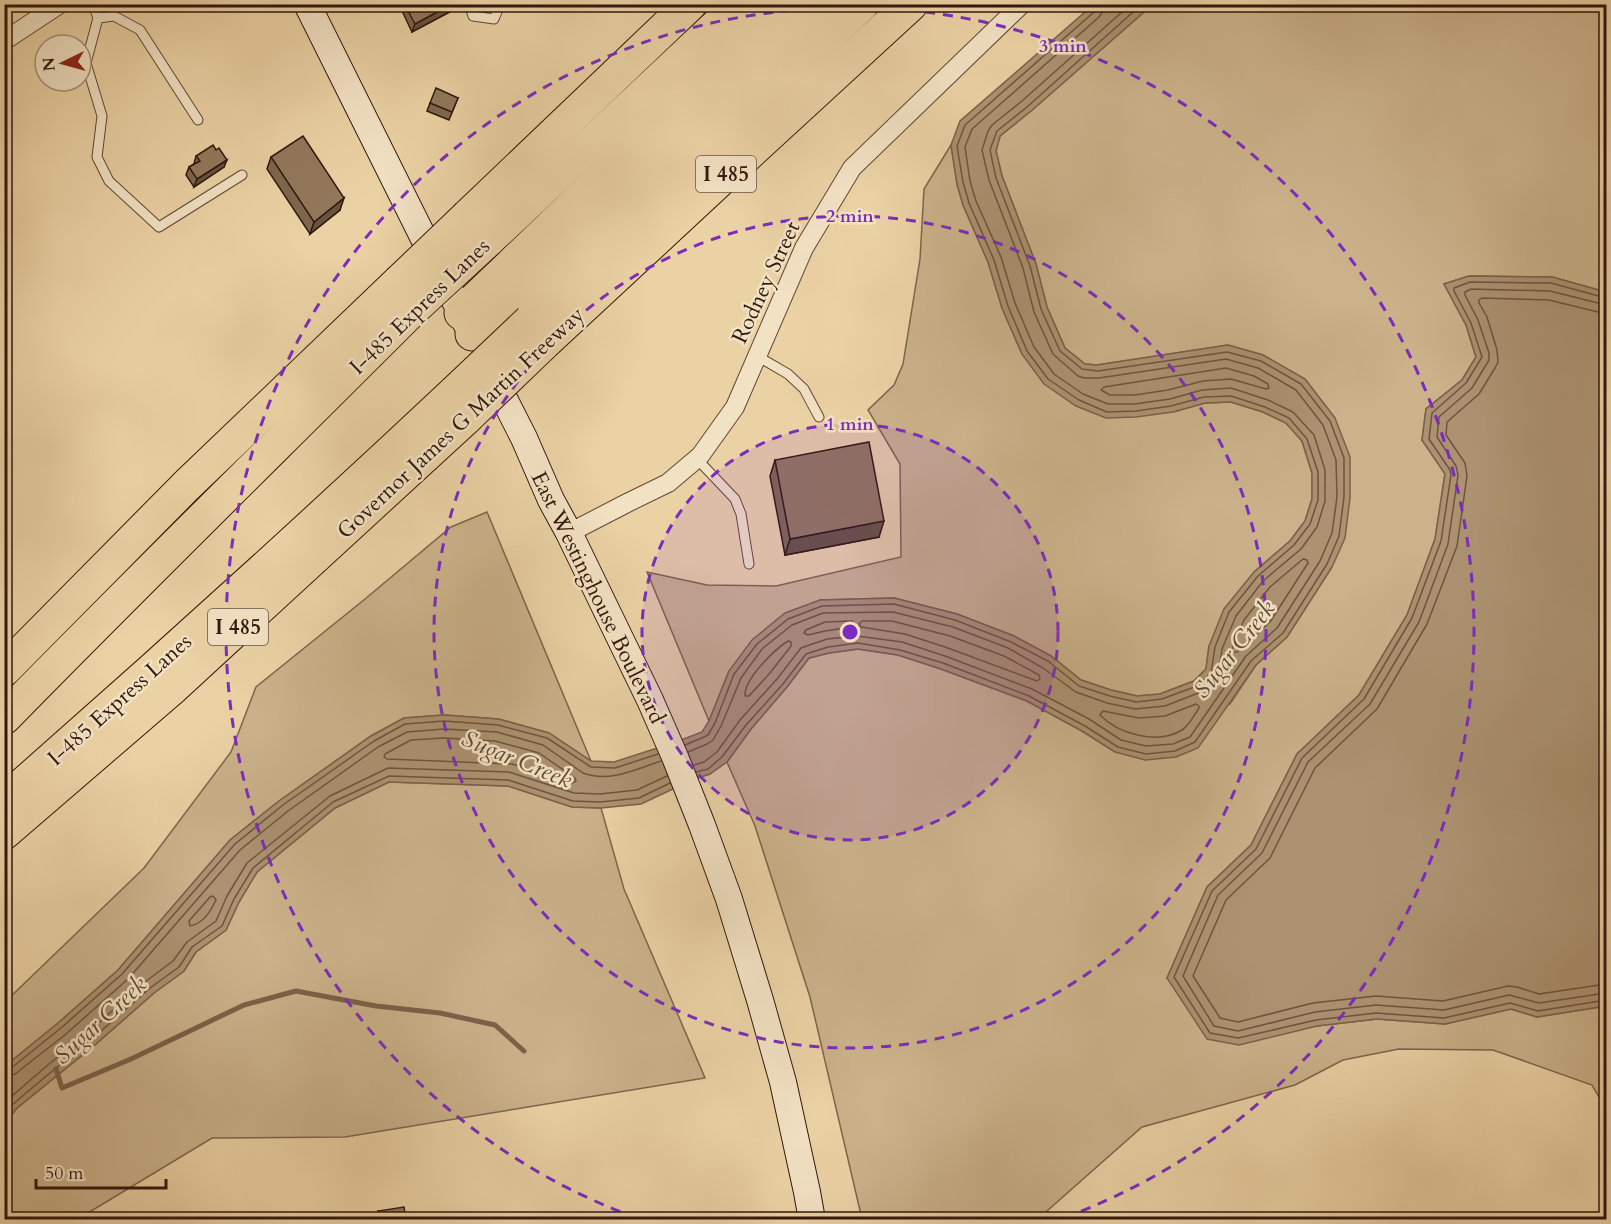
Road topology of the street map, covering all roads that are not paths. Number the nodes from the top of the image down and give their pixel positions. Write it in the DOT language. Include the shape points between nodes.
graph roads {
  1 [pos="60,4"];
  2 [pos="93,4"];
  3 [pos="307,4"];
  4 [pos="469,4"];
  5 [pos="499,4"];
  6 [pos="690,4"];
  7 [pos="740,4"];
  8 [pos="783,4"];
  9 [pos="822,4"];
  10 [pos="862,4"];
  11 [pos="911,4"];
  12 [pos="1022,4"];
  13 [pos="98,18"];
  14 [pos="4,40"];
  15 [pos="198,120"];
  16 [pos="242,175"];
  17 [pos="478,228"];
  18 [pos="405,296"];
  19 [pos="466,324"];
  20 [pos="536,333"];
  21 [pos="757,357"];
  22 [pos="461,404"];
  23 [pos="819,417"];
  24 [pos="697,459"];
  25 [pos="569,533"];
  26 [pos="748,564"];
  27 [pos="138,582"];
  28 [pos="4,670"];
  29 [pos="4,693"];
  30 [pos="4,718"];
  31 [pos="4,801"];
  32 [pos="4,833"];
  33 [pos="812,1220"];
  1 -- 14 [label="street"];
  2 -- 13 [label="lane"];
  3 -- 19 [label="main road, East Westinghouse Boulevard"];
  4 -- 5 [label="lane" via="473,16 494,19"];
  6 -- 17 [label="highway"];
  7 -- 17 [label="highway, I-485 Express Lanes"];
  8 -- 19 [label="highway"];
  9 -- 19 [label="highway" via="536,276"];
  10 -- 20 [label="highway, I 485"];
  11 -- 20 [label="highway, Governor James G Martin Freeway / I 485"];
  12 -- 21 [label="street, Rodney Street" via="852,168 804,248"];
  13 -- 15 [label="lane" via="114,15 140,30"];
  13 -- 16 [label="lane" via="86,63 102,116 97,157 109,181 159,227"];
  17 -- 18 [label="highway, bridge"];
  18 -- 27 [label="highway, I-485 Express Lanes" via="270,452"];
  18 -- 28 [label="highway" via="186,486"];
  19 -- 25 [label="main road, East Westinghouse Boulevard"];
  20 -- 22 [label="highway, Governor James G Martin Freeway / I 485, bridge"];
  21 -- 23 [label="lane" via="804,388"];
  21 -- 24 [label="street, Rodney Street" via="735,407"];
  22 -- 31 [label="highway, I-485 Express Lanes / I 485" via="309,529"];
  22 -- 32 [label="highway, Governor James G Martin Freeway / I 485" via="170,690"];
  24 -- 25 [label="street, Rodney Street" via="668,483"];
  24 -- 26 [label="lane" via="735,499"];
  25 -- 33 [label="main road, East Westinghouse Boulevard" via="650,700 729,899 783,1082"];
  27 -- 29 [label="highway"];
  27 -- 30 [label="highway, I-485 Express Lanes"];
}
